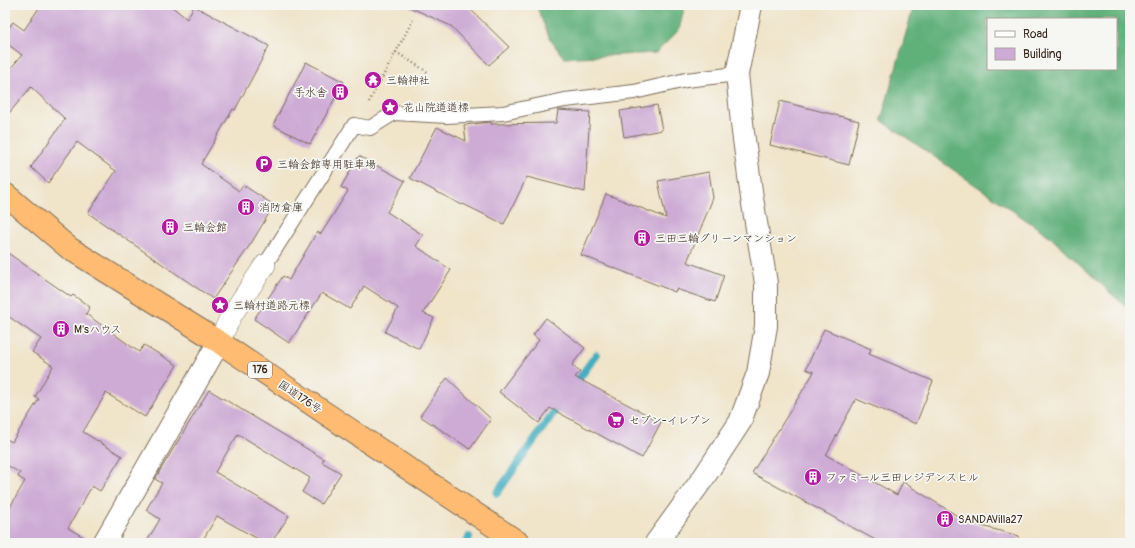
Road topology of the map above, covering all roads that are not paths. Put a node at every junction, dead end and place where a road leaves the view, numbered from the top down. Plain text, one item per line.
1 (751, 5) edge
2 (737, 74) junction
3 (5, 194) edge
4 (265, 265) joint
5 (219, 342) junction
6 (108, 542) edge
7 (519, 543) edge
8 (656, 543) edge

1 - 2 street
2 - 4 lane
2 - 8 street
3 - 5 highway, 国道176号 / 176
4 - 5 street
5 - 6 street
5 - 7 highway, 国道176号 / 176

